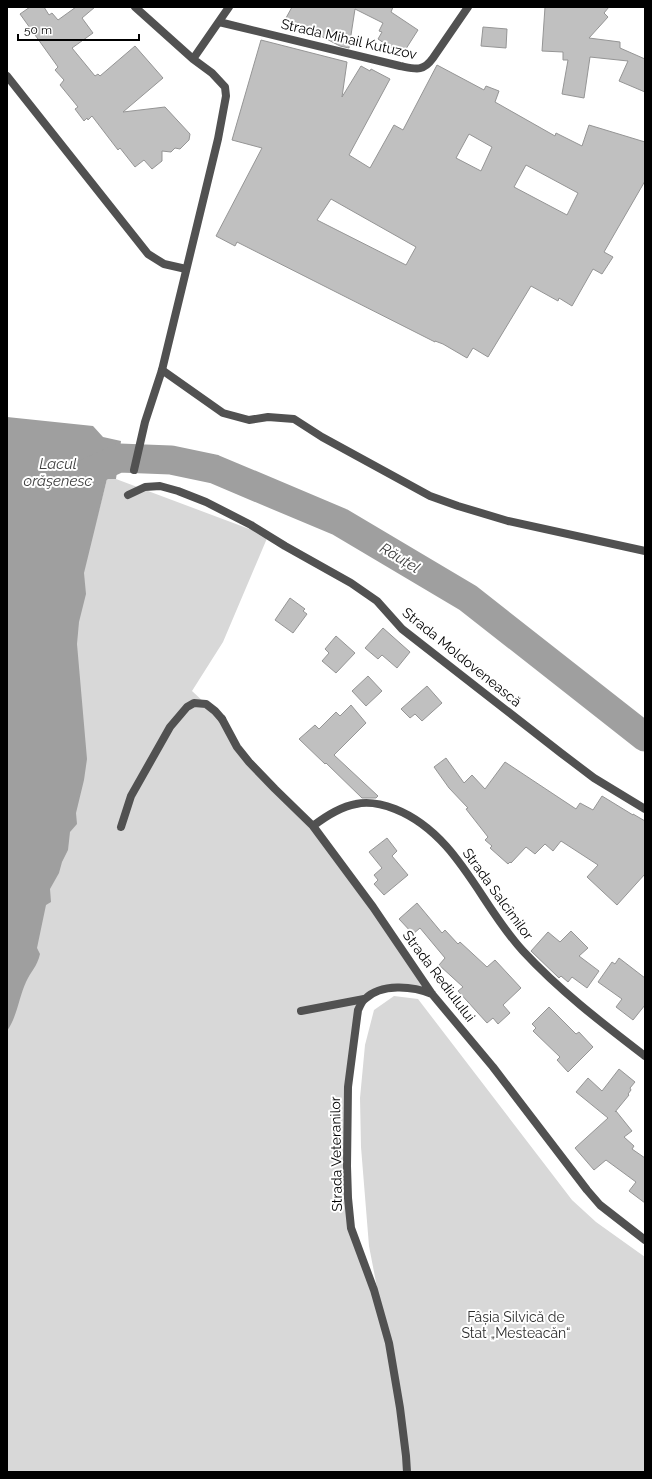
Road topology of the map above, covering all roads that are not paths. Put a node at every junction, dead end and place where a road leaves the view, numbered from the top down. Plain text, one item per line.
1 (135, 7) edge
2 (229, 7) edge
3 (468, 7) edge
4 (219, 22) junction
5 (193, 59) junction
6 (7, 76) edge
7 (186, 269) junction
8 (162, 370) junction
9 (134, 470) dead end
10 (128, 496) dead end
11 (645, 551) edge
12 (645, 809) edge
13 (313, 826) junction
14 (121, 827) dead end
15 (432, 994) junction
16 (364, 999) junction
17 (301, 1011) dead end
18 (645, 1056) edge
19 (645, 1240) edge
20 (407, 1472) edge

1 - 5 street
2 - 4 street
3 - 4 street, Strada Mihail Kutuzov
4 - 5 street
5 - 7 street
6 - 7 street
7 - 8 street
8 - 9 street
8 - 11 street
10 - 12 street, Strada Moldovenească
13 - 14 street, Strada Rediulului
13 - 15 street, Strada Rediulului
13 - 18 street, Strada Salcîmilor
15 - 16 street
15 - 19 street, Strada Rediulului
16 - 17 street
16 - 20 street, Strada Veteranilor

